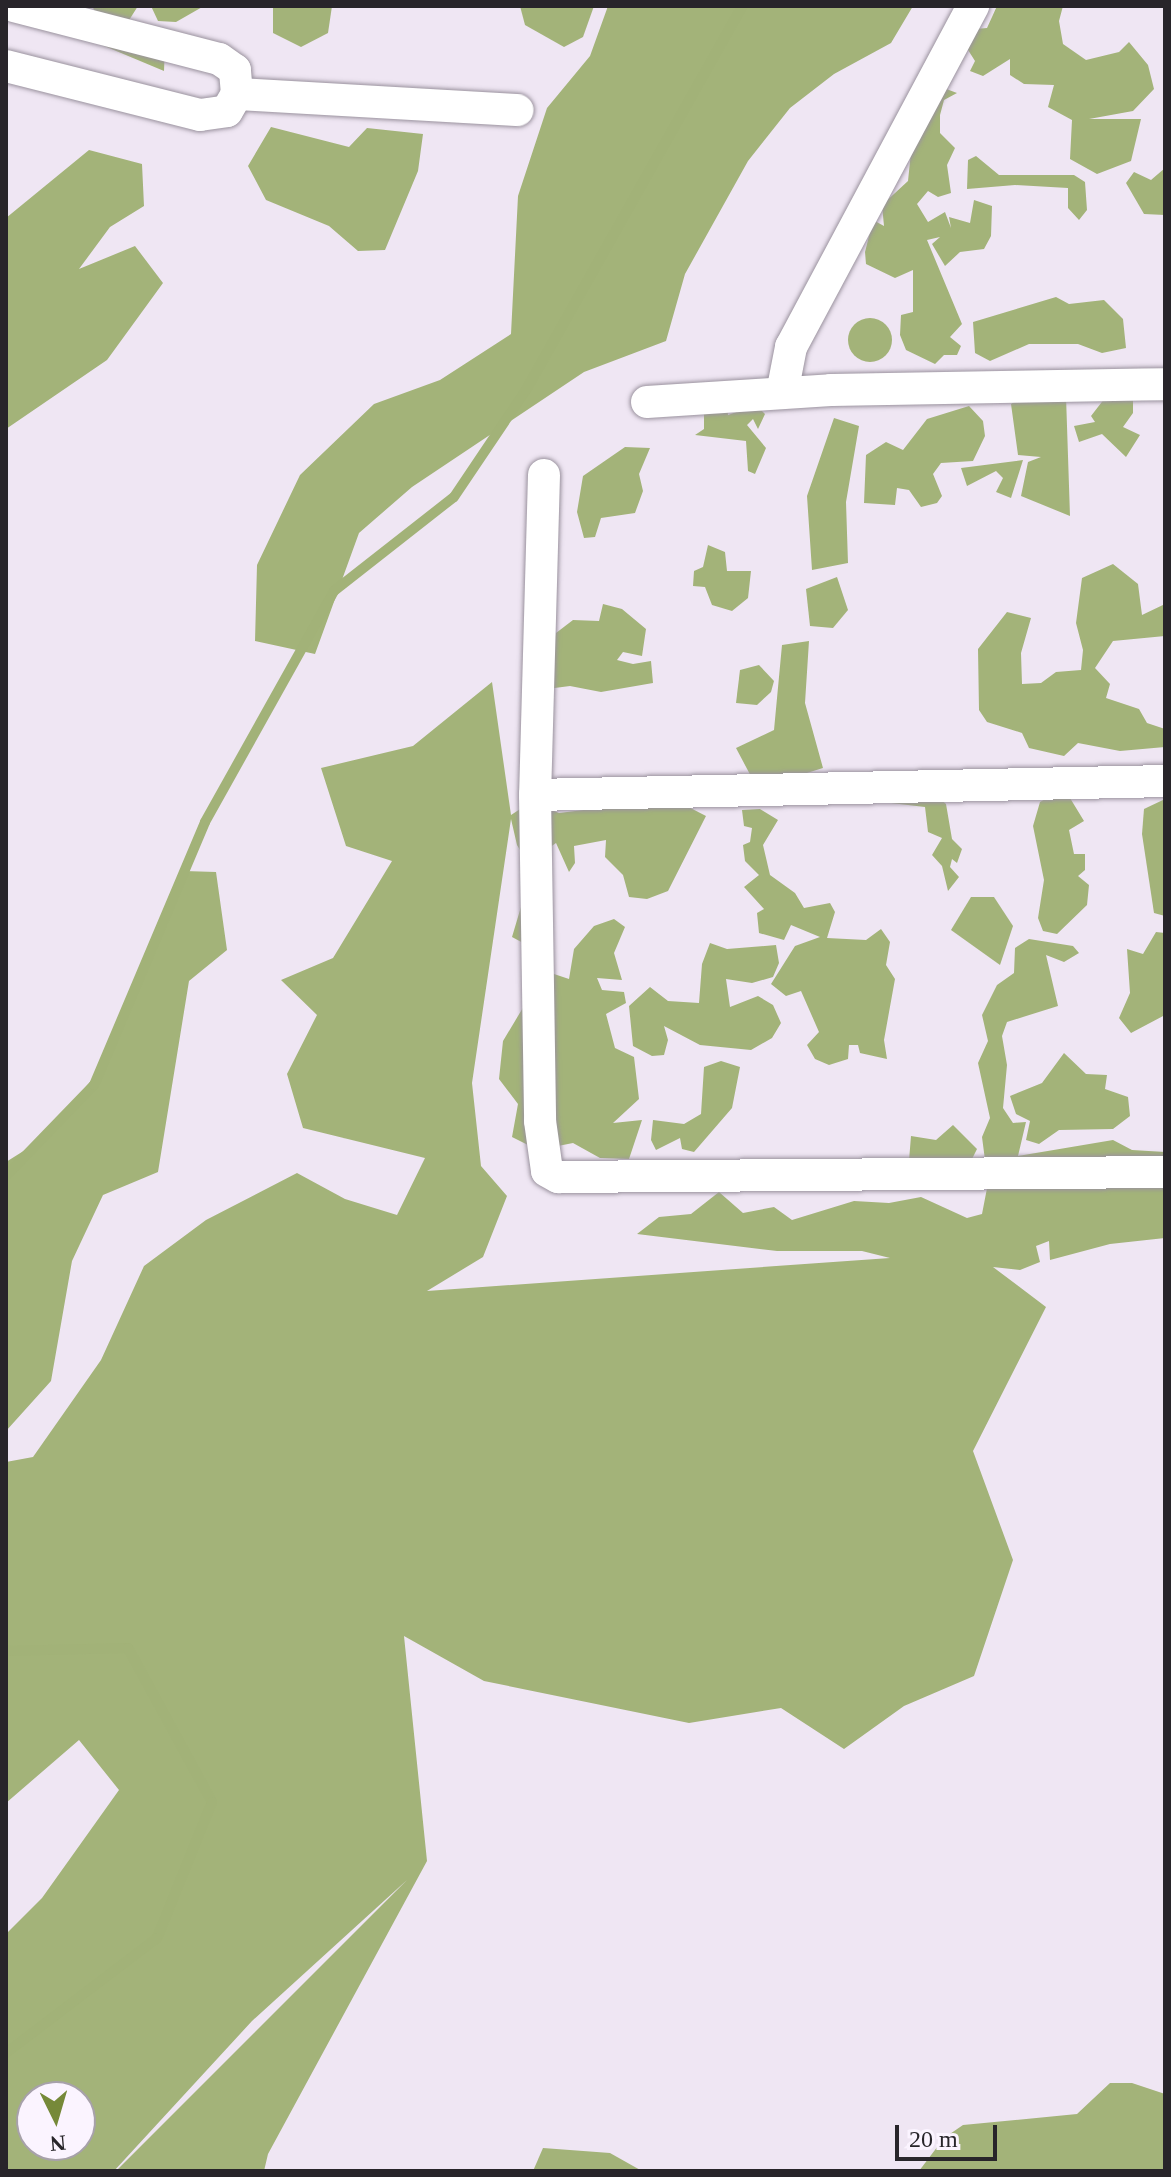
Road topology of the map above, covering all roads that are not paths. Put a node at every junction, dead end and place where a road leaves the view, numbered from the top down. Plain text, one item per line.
1 (14, 6) edge
2 (973, 6) edge
3 (6, 66) edge
4 (237, 94) junction
5 (518, 110) dead end
6 (1165, 384) edge
7 (782, 393) junction
8 (647, 402) dead end
9 (544, 475) dead end
10 (1165, 781) edge
11 (535, 795) junction
12 (1165, 1172) edge

1 - 4 street
2 - 7 street
3 - 4 street
4 - 5 street
6 - 7 street
7 - 8 street
9 - 11 street
10 - 11 street
11 - 12 street

